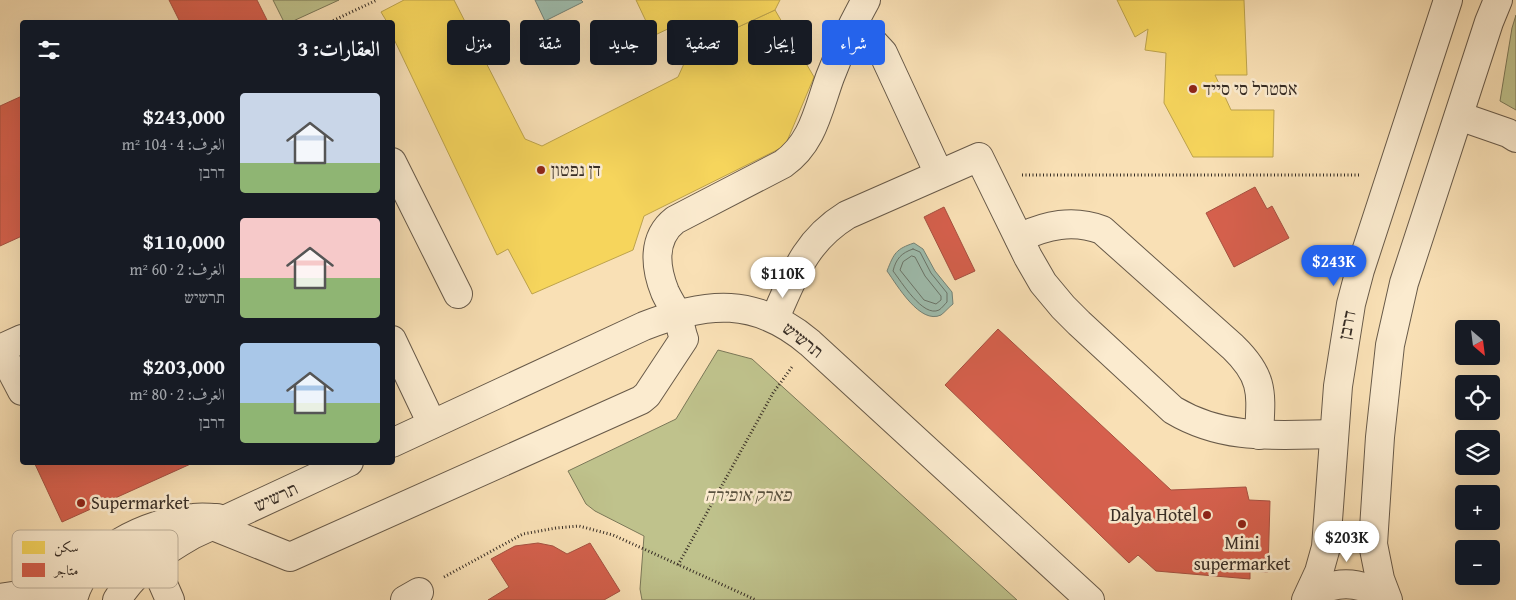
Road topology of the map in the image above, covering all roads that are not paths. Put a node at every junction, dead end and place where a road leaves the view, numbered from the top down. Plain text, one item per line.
1 (866, 0) edge
2 (1448, 0) edge
3 (1498, 0) edge
4 (855, 20) edge
5 (885, 56) edge
6 (835, 65) edge
7 (1459, 116) junction
8 (1516, 138) edge
9 (395, 169) edge
10 (939, 174) junction
11 (1019, 238) junction
12 (458, 294) dead end
13 (677, 314) junction
14 (775, 318) junction
15 (20, 340) edge
16 (395, 346) edge
17 (20, 387) edge
18 (432, 424) junction
19 (1334, 434) junction
20 (1259, 435) junction
21 (395, 441) edge
22 (343, 465) edge
23 (221, 522) junction
24 (146, 530) edge
25 (178, 544) edge
26 (127, 588) edge
27 (165, 588) edge
28 (74, 595) edge
29 (0, 598) edge
30 (118, 600) edge
31 (170, 600) edge
32 (1090, 600) edge
33 (1307, 600) edge
34 (1387, 600) edge

1 - 4 street
2 - 19 street, דרבן
3 - 7 street
5 - 10 street
6 - 13 street
7 - 8 street
7 - 34 street
9 - 12 street
10 - 11 street
10 - 14 street
11 - 20 street
11 - 20 street
13 - 14 street, תרשיש
13 - 18 street, תרשיש
13 - 23 street
14 - 32 street, תרשיש
15 - 17 street
16 - 18 street
18 - 21 street, תרשיש
19 - 20 street
19 - 33 street, דרבן
22 - 23 street, תרשיש
23 - 24 street, תרשיש
23 - 25 street, תרשיש
26 - 30 street, תרשיש
27 - 31 street
28 - 29 street
33 - 34 street

